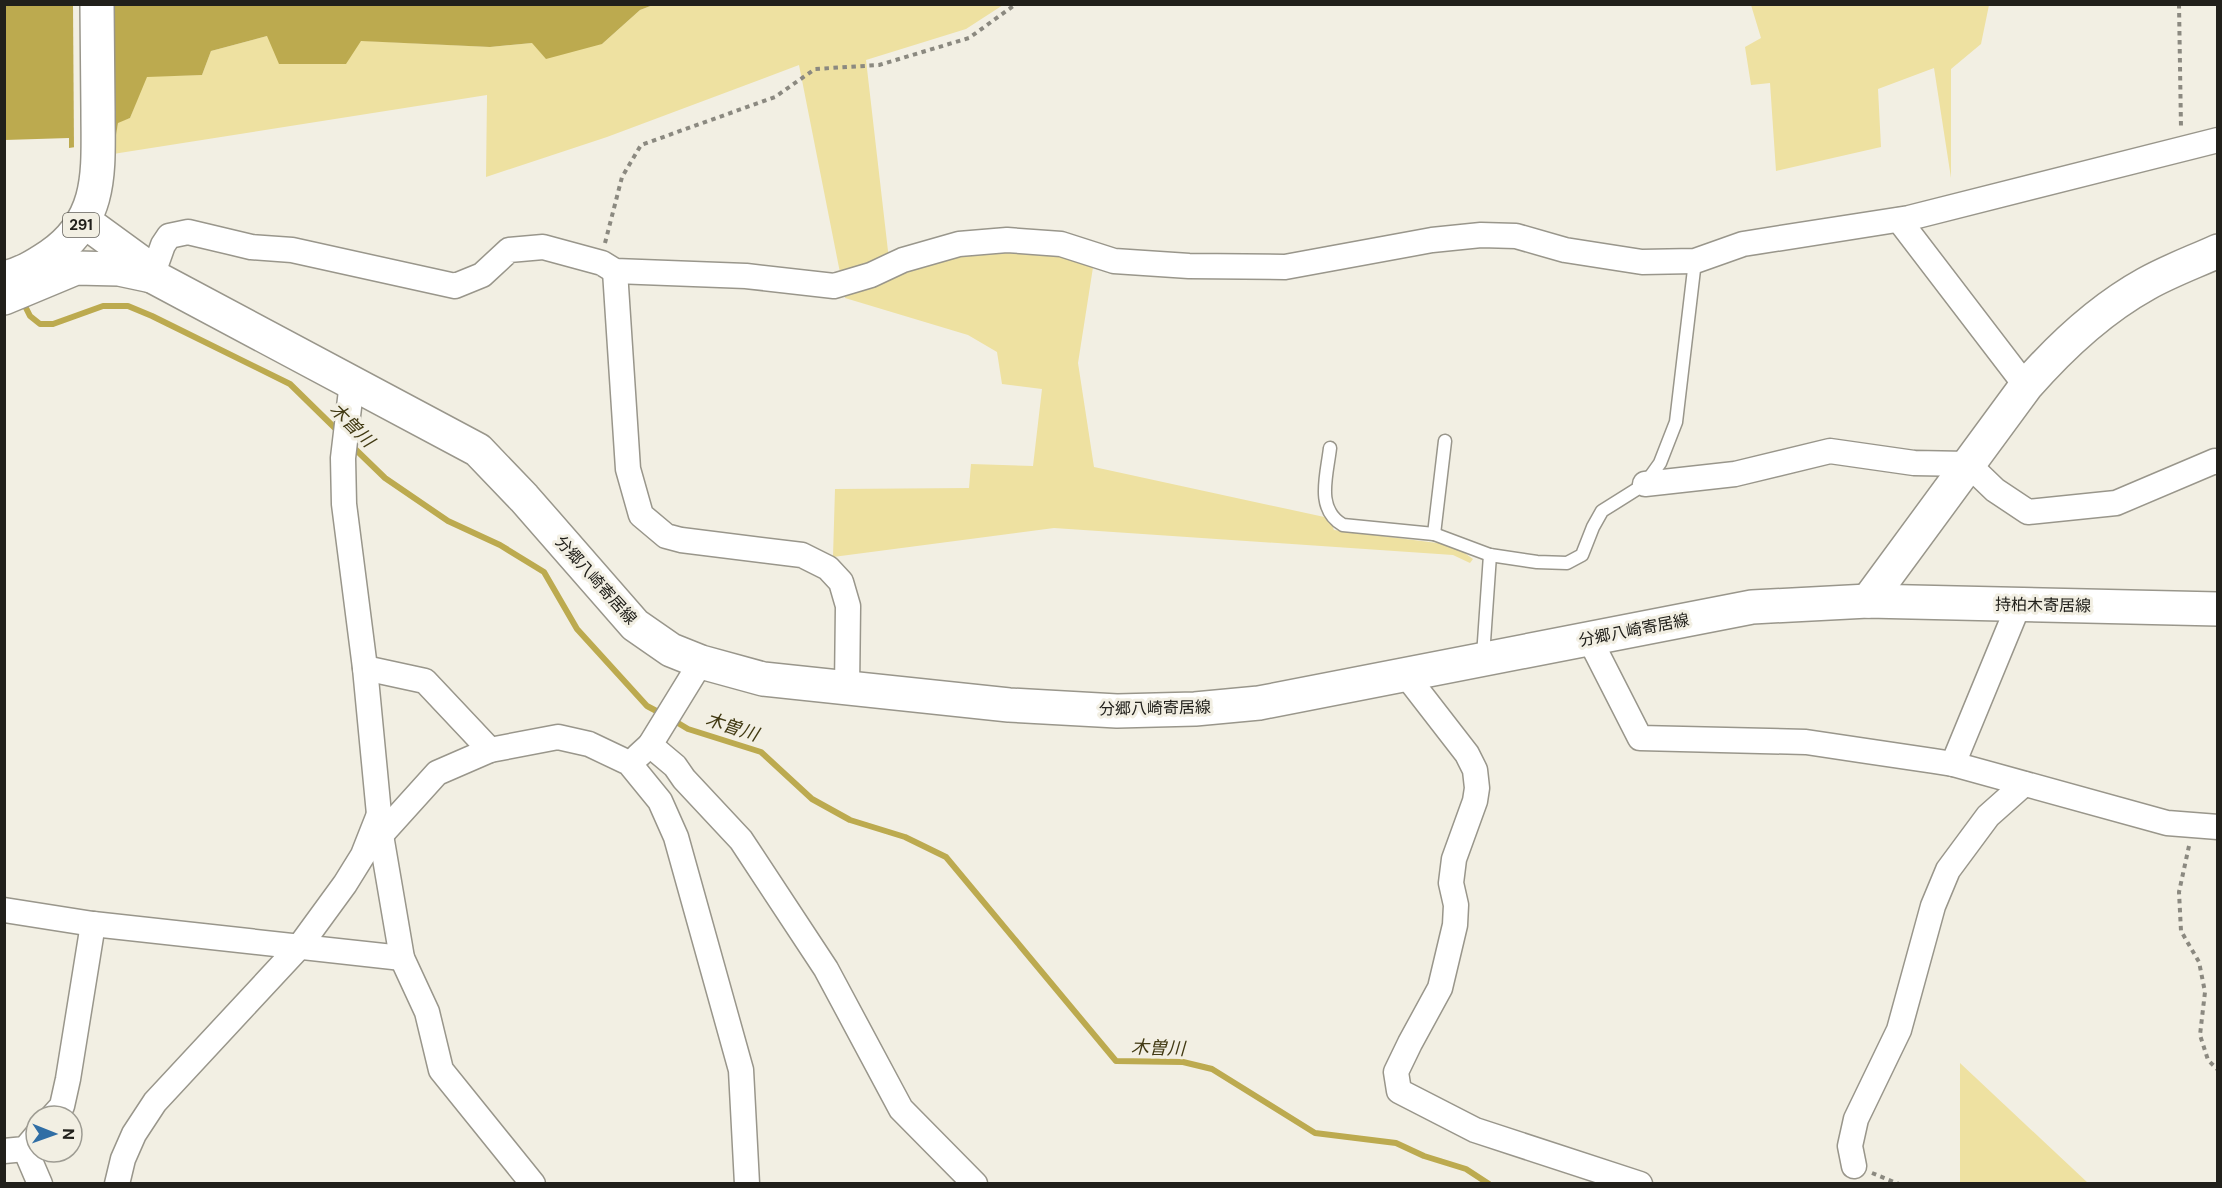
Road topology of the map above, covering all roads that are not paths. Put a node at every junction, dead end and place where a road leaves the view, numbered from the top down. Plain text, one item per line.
1 (97, 4) edge
2 (2217, 140) edge
3 (1899, 220) junction
4 (84, 221) junction
5 (2217, 251) edge
6 (1695, 261) junction
7 (609, 267) junction
8 (152, 276) junction
9 (14, 287) edge
10 (2026, 386) junction
11 (349, 397) junction
12 (1445, 441) dead end
13 (1330, 448) dead end
14 (2217, 462) edge
15 (1968, 464) junction
16 (1644, 484) junction
17 (1434, 534) junction
18 (1490, 555) junction
19 (1868, 601) junction
20 (2019, 604) junction
21 (2217, 609) edge
22 (1589, 639) junction
23 (1483, 661) junction
24 (701, 662) junction
25 (365, 668) junction
26 (1405, 674) junction
27 (847, 689) junction
28 (654, 739) junction
29 (490, 750) junction
30 (629, 763) junction
31 (1953, 764) junction
32 (2024, 783) junction
33 (381, 824) junction
34 (2217, 827) edge
35 (4, 910) edge
36 (93, 924) junction
37 (299, 947) junction
38 (402, 958) junction
39 (62, 1104) edge
40 (22, 1145) edge
41 (1854, 1166) road end
42 (40, 1184) edge
43 (117, 1184) edge
44 (534, 1184) edge
45 (747, 1184) edge
46 (975, 1184) edge
47 (1640, 1184) edge

1 - 4 main road, 291
2 - 3 street
3 - 6 street
3 - 10 street
4 - 8 main road, 分郷八崎寄居線
4 - 9 main road, 291
5 - 10 main road
6 - 7 street
6 - 16 lane
7 - 8 street
7 - 27 street
8 - 9 main road
8 - 11 main road, 分郷八崎寄居線
10 - 15 main road
11 - 24 main road, 分郷八崎寄居線
11 - 25 street
12 - 17 lane
13 - 17 lane
14 - 15 street
15 - 16 street
15 - 19 main road
16 - 18 lane
17 - 18 lane
18 - 23 lane
19 - 20 main road, 持柏木寄居線
19 - 22 main road, 分郷八崎寄居線
20 - 21 main road, 持柏木寄居線
20 - 31 street
22 - 23 main road, 分郷八崎寄居線
22 - 31 street
23 - 26 main road, 分郷八崎寄居線
24 - 27 main road, 分郷八崎寄居線
24 - 28 street
25 - 29 street
25 - 33 street
26 - 27 main road, 分郷八崎寄居線
26 - 47 street
28 - 30 street
28 - 46 street
29 - 30 street
29 - 33 street
30 - 45 street
31 - 32 street
32 - 34 street
32 - 41 street
33 - 37 street
33 - 38 street
35 - 36 street
36 - 37 street
36 - 39 street
37 - 38 street
37 - 43 street
38 - 44 street
40 - 42 street

